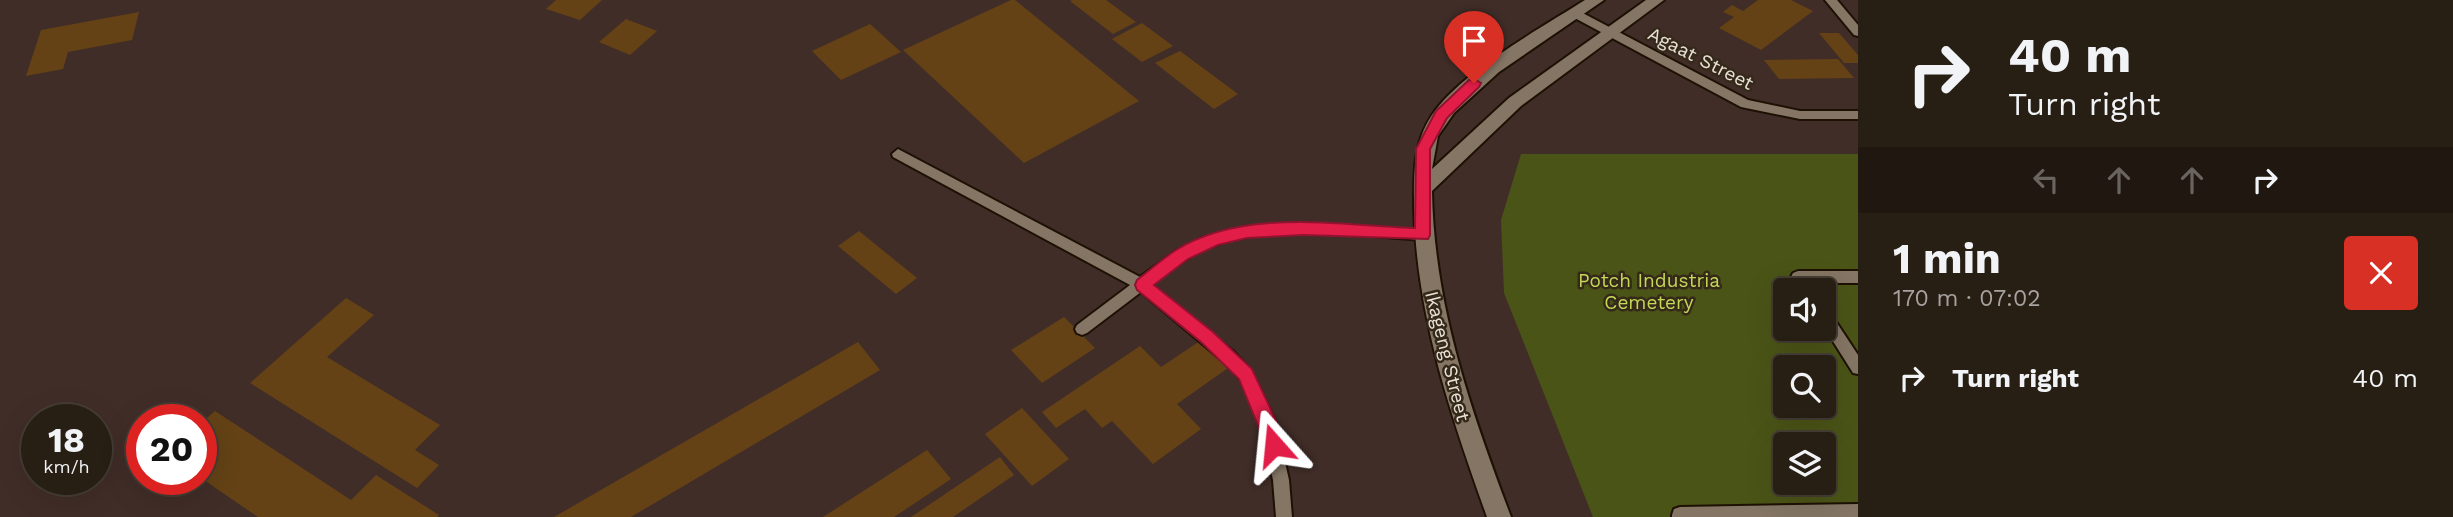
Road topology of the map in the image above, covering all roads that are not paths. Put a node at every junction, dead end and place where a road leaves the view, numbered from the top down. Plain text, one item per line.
1 (1596, 0) edge
2 (1656, 0) edge
3 (1831, 0) edge
4 (1576, 13) junction
5 (1858, 32) edge
6 (1612, 34) junction
7 (1858, 115) edge
8 (898, 154) dead end
9 (1423, 189) junction
10 (1423, 235) junction
11 (1858, 277) edge
12 (1799, 278) edge
13 (1143, 285) junction
14 (1082, 329) dead end
15 (1836, 334) edge
16 (1858, 368) edge
17 (1858, 512) edge
18 (1680, 514) dead end
19 (1284, 517) edge
20 (1499, 517) edge

1 - 4 street, Ikageng Street
2 - 6 street
3 - 5 lane
4 - 6 lane, Agaat Street
4 - 9 street, Ikageng Street
6 - 7 lane, Agaat Street
6 - 9 street
8 - 13 lane
9 - 10 street, Ikageng Street
10 - 13 lane
10 - 20 street, Ikageng Street
11 - 12 lane
13 - 14 lane
13 - 19 lane
15 - 16 lane
17 - 18 lane

